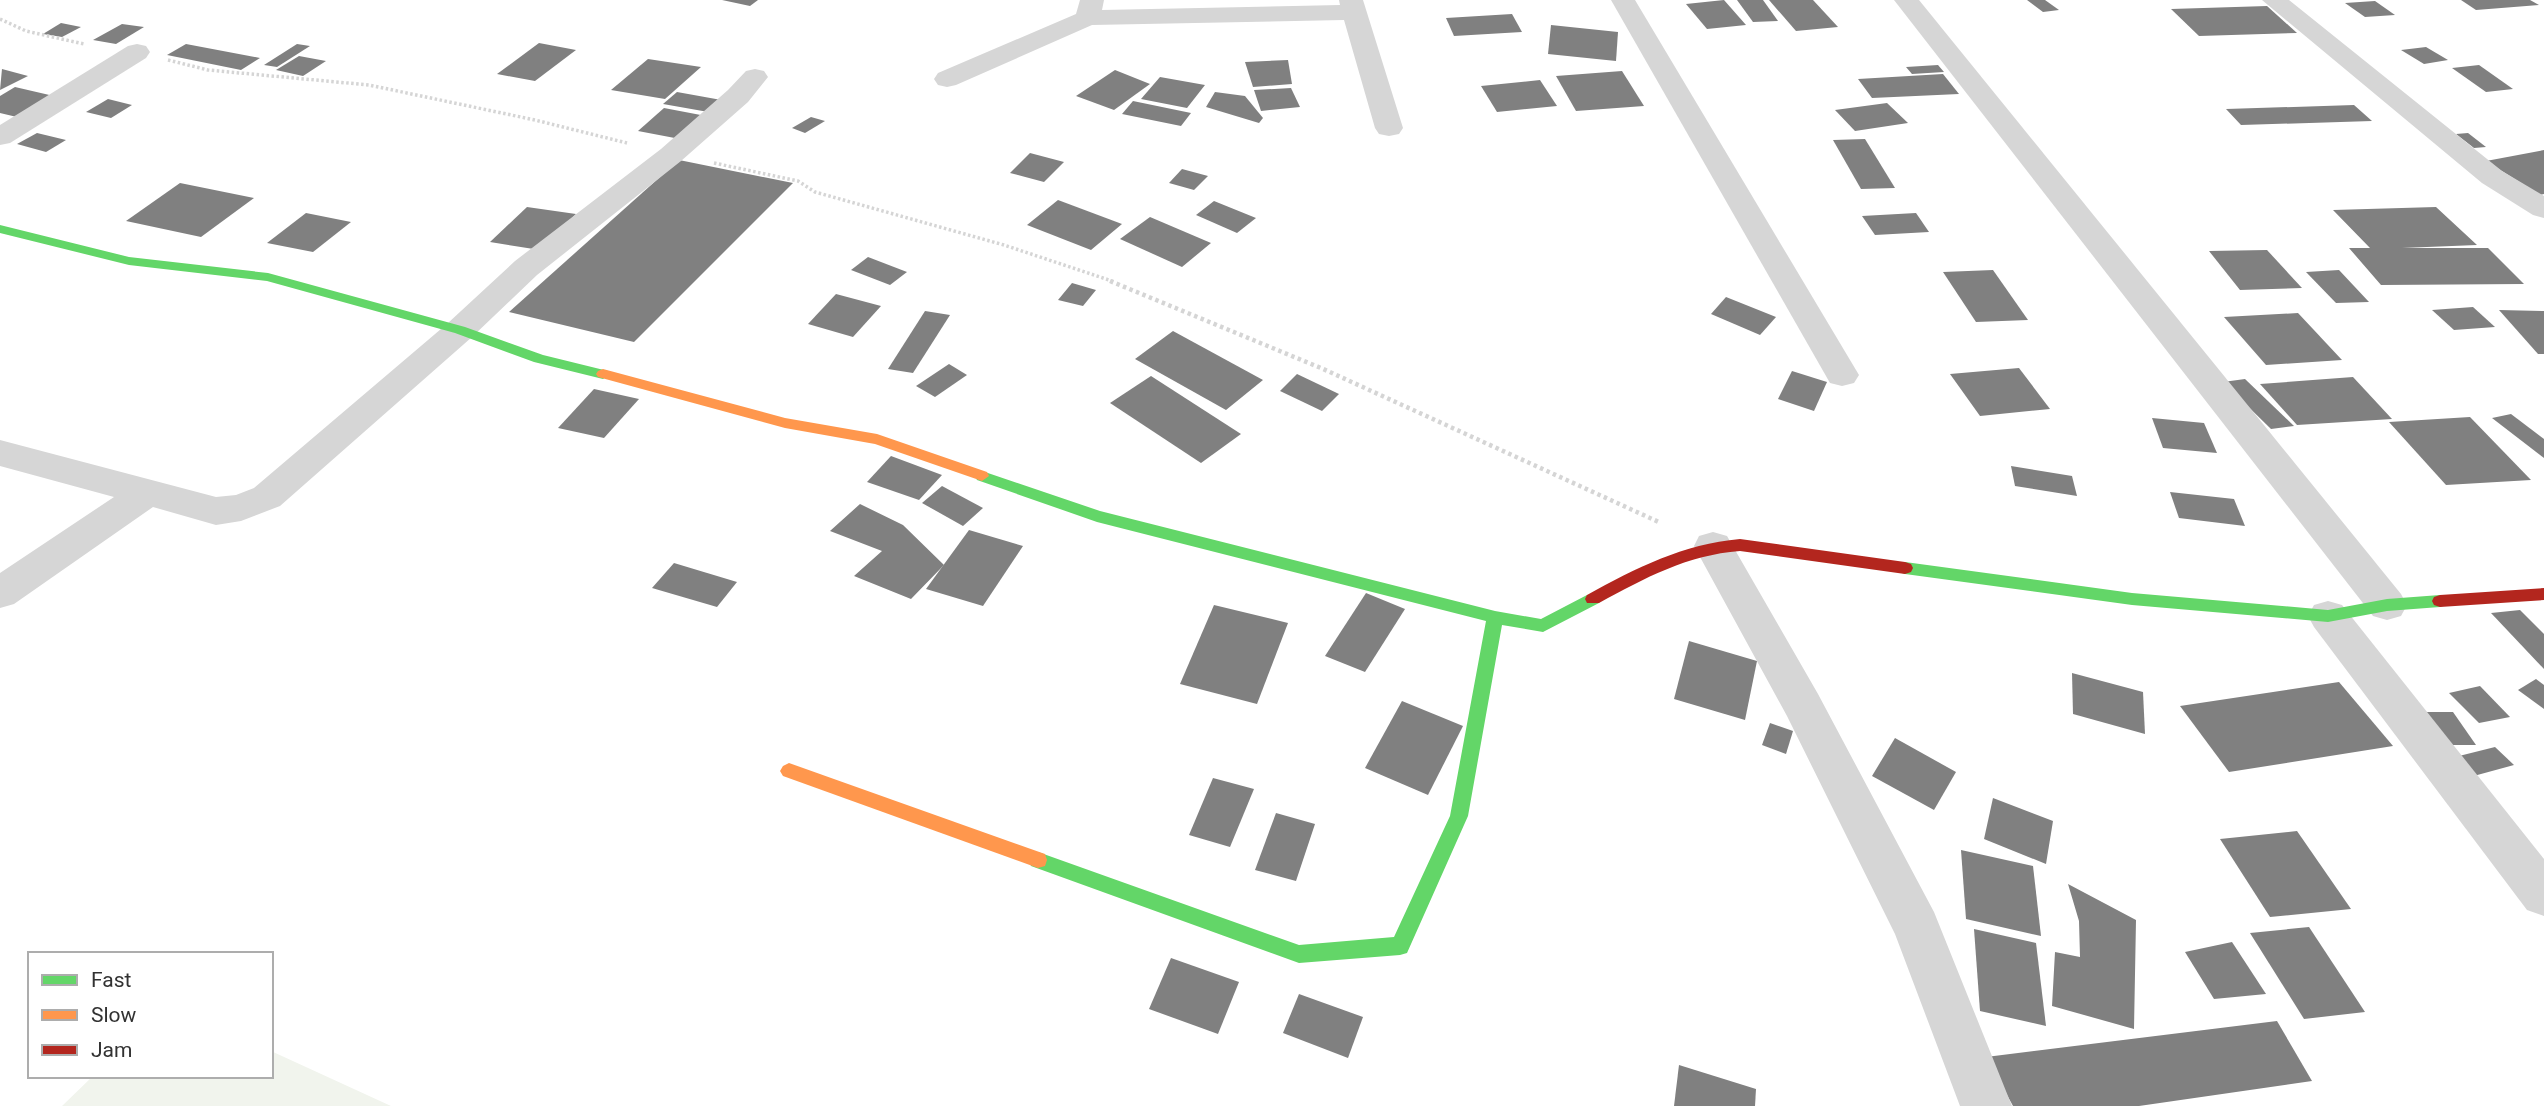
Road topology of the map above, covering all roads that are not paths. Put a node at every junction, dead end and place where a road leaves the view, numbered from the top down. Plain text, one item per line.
1 (1623, 0) edge
2 (1906, 0) edge
3 (2274, 0) edge
4 (1353, 6) edge
5 (1090, 9) edge
6 (137, 52) road end
7 (755, 77) dead end
8 (947, 79) dead end
9 (1389, 128) dead end
10 (0, 137) edge
11 (2544, 209) edge
12 (0, 229) edge
13 (460, 330) junction
14 (1842, 375) dead end
15 (0, 453) edge
16 (147, 493) junction
17 (1713, 546) junction
18 (0, 593) edge
19 (2544, 594) edge
20 (2387, 605) junction
21 (2328, 616) junction
22 (1495, 617) junction
23 (789, 771) dead end
24 (2544, 895) edge
25 (1986, 1106) edge

1 - 14 street
2 - 20 street
3 - 11 street
4 - 5 street
4 - 9 street
5 - 8 street
6 - 10 street
7 - 13 street
12 - 13 street
13 - 16 street
13 - 22 street
15 - 16 street
16 - 18 street
17 - 21 street
17 - 22 street
17 - 25 street
19 - 20 street
20 - 21 street
21 - 24 street
22 - 23 street

